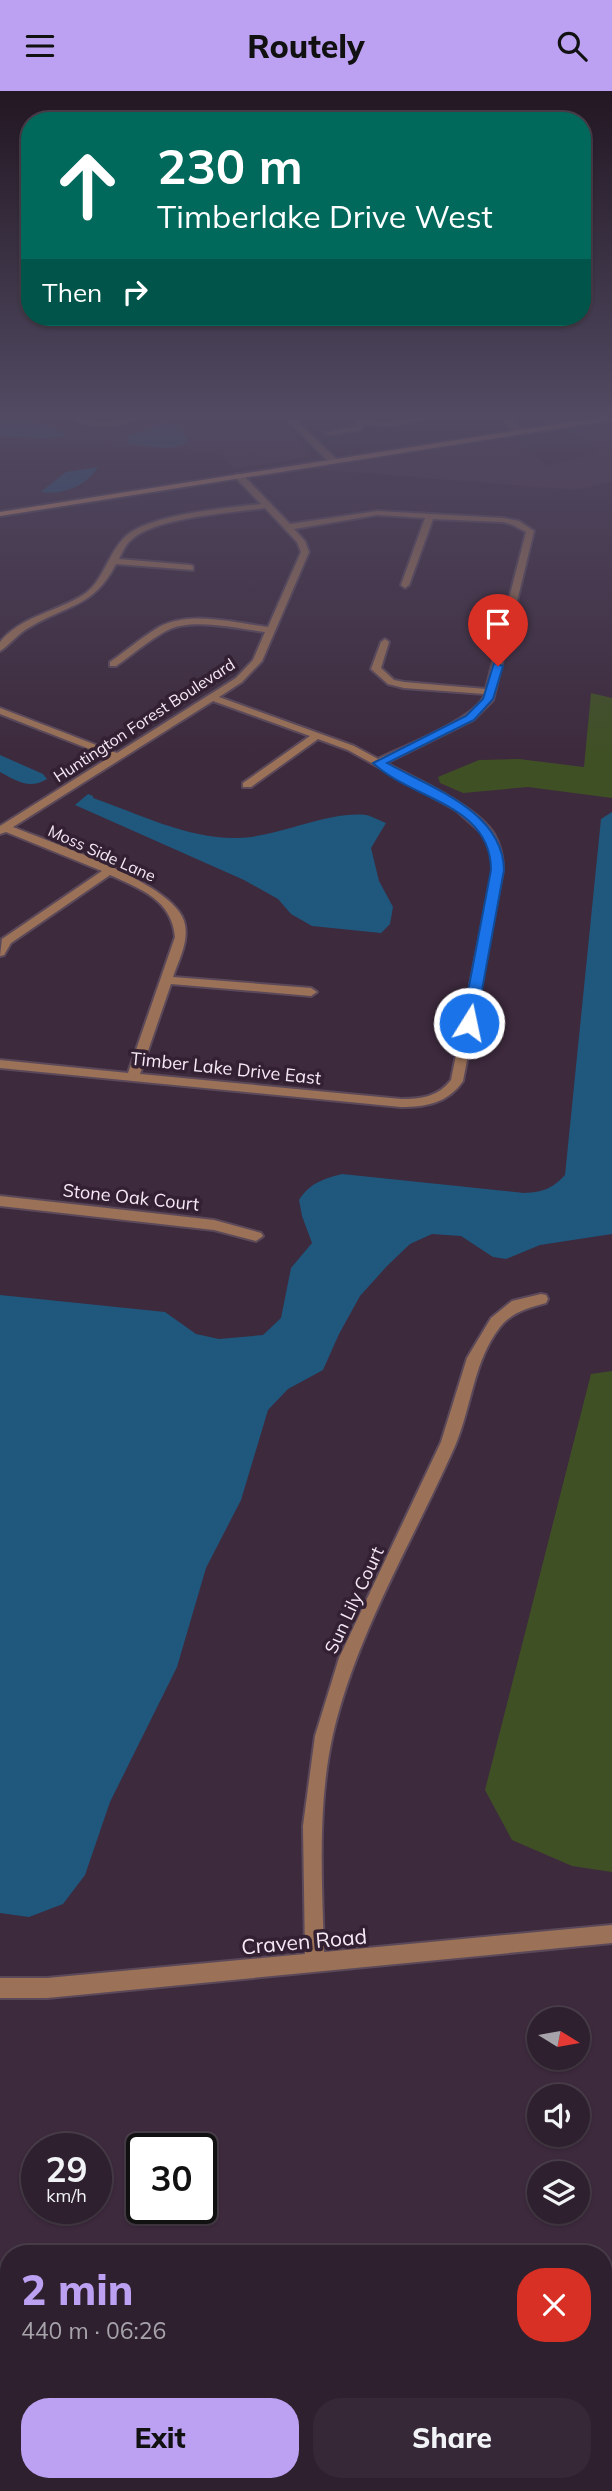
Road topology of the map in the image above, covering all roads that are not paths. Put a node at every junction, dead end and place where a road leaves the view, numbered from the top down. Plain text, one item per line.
1 (145, 529) edge
2 (290, 529) edge
3 (425, 529) edge
4 (528, 529) edge
5 (114, 561) junction
6 (190, 568) dead end
7 (405, 585) dead end
8 (272, 630) junction
9 (385, 642) dead end
10 (0, 648) edge
11 (113, 664) dead end
12 (491, 692) junction
13 (211, 698) junction
14 (0, 711) edge
15 (317, 736) junction
16 (116, 757) junction
17 (379, 763) junction
18 (247, 785) dead end
19 (3, 829) edge
20 (108, 872) junction
21 (0, 953) edge
22 (167, 980) junction
23 (311, 992) dead end
24 (0, 1065) edge
25 (133, 1077) junction
26 (0, 1201) edge
27 (257, 1236) dead end
28 (541, 1299) dead end
29 (612, 1934) edge
30 (315, 1962) junction
31 (0, 1988) edge

1 - 5 street
2 - 8 street, Huntington Forest Boulevard
3 - 7 street
4 - 12 street
5 - 6 street
5 - 10 street
8 - 11 street
8 - 13 street, Huntington Forest Boulevard
9 - 12 street
12 - 17 street
13 - 15 street
13 - 16 street, Huntington Forest Boulevard
14 - 16 street
15 - 17 street
15 - 18 street
16 - 19 street, Huntington Forest Boulevard
17 - 25 street, Timber Lake Drive East
19 - 20 street, Moss Side Lane
20 - 21 street
20 - 22 street, Moss Side Lane
22 - 23 street
22 - 25 street, Moss Side Lane
24 - 25 street, Timber Lake Drive East
26 - 27 street, Stone Oak Court
28 - 30 street, Sun Lily Court
29 - 30 street, Craven Road
30 - 31 street, Craven Road

